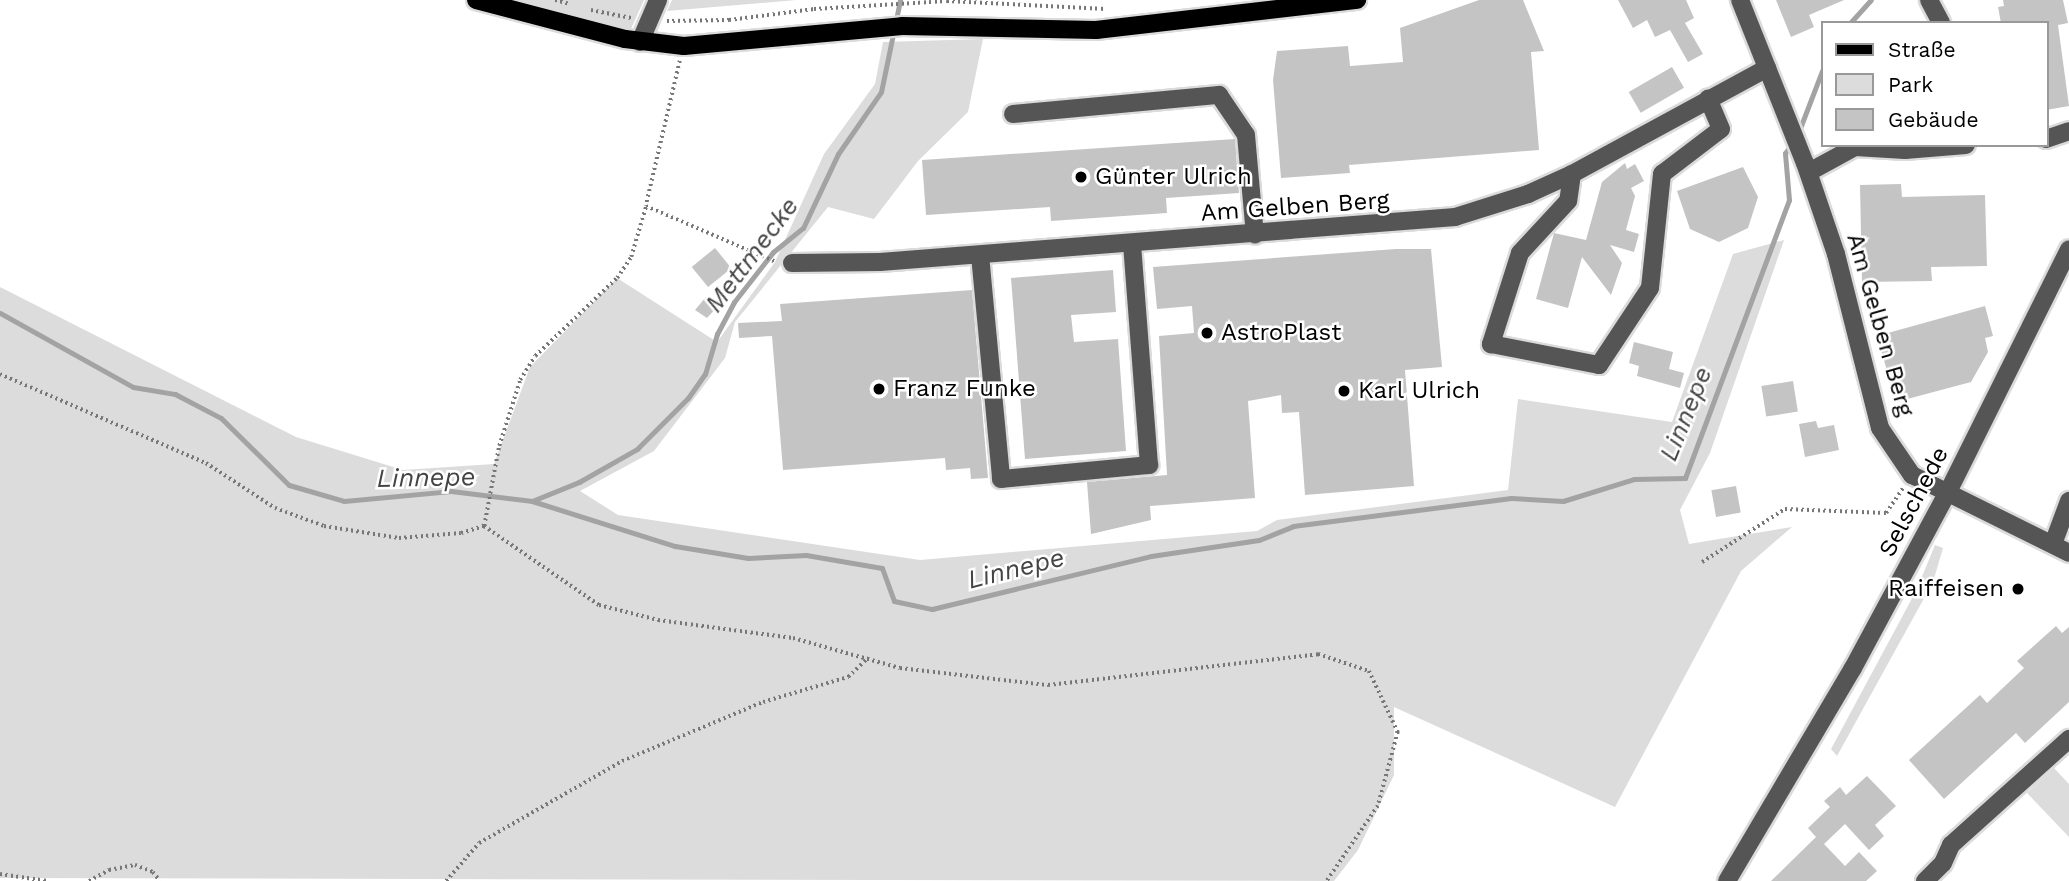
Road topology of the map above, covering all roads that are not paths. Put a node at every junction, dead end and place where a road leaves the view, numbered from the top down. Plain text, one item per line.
1 (476, 0) edge
2 (658, 0) edge
3 (1357, 0) edge
4 (1740, 0) edge
5 (1929, 0) edge
6 (1940, 21) edge
7 (640, 42) junction
8 (1767, 68) junction
9 (1708, 99) junction
10 (1013, 114) dead end
11 (2069, 131) edge
12 (2048, 138) edge
13 (1853, 147) edge
14 (1868, 147) edge
15 (1942, 147) edge
16 (1807, 167) junction
17 (1572, 174) junction
18 (1255, 235) junction
19 (1132, 244) junction
20 (2069, 249) edge
21 (980, 255) junction
22 (783, 263) road end
23 (1949, 490) junction
24 (2069, 501) edge
25 (2066, 518) edge
26 (2061, 549) edge
27 (2069, 739) edge
28 (1727, 881) edge
29 (1925, 881) edge

1 - 7 main road
2 - 7 street
3 - 7 main road
4 - 8 street, Am Gelben Berg
5 - 6 street
8 - 9 street, Am Gelben Berg
8 - 16 street, Am Gelben Berg
9 - 17 street, Am Gelben Berg
9 - 17 street
10 - 18 street
11 - 12 street
13 - 16 street
14 - 15 street
16 - 23 street, Am Gelben Berg
17 - 18 street, Am Gelben Berg
18 - 19 street, Am Gelben Berg
19 - 21 street, Am Gelben Berg
19 - 21 street
20 - 23 street, Selschede
21 - 22 street, Am Gelben Berg
23 - 26 street
23 - 28 street, Selschede
24 - 25 street
25 - 26 street
27 - 29 street

